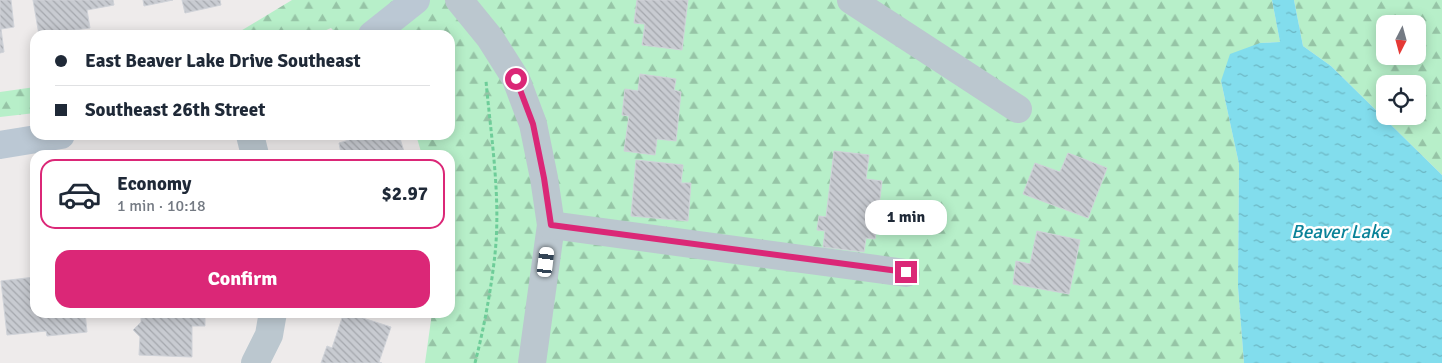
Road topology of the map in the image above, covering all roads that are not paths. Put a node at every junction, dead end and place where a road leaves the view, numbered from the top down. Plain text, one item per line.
1 (416, 0) edge
2 (459, 0) edge
3 (851, 0) edge
4 (378, 30) edge
5 (1018, 109) dead end
6 (30, 140) edge
7 (0, 145) edge
8 (551, 225) junction
9 (906, 272) dead end
10 (272, 318) edge
11 (255, 363) edge
12 (532, 363) edge

1 - 4 street
2 - 8 street
3 - 5 street
6 - 7 street
8 - 9 street
8 - 12 street
10 - 11 street

